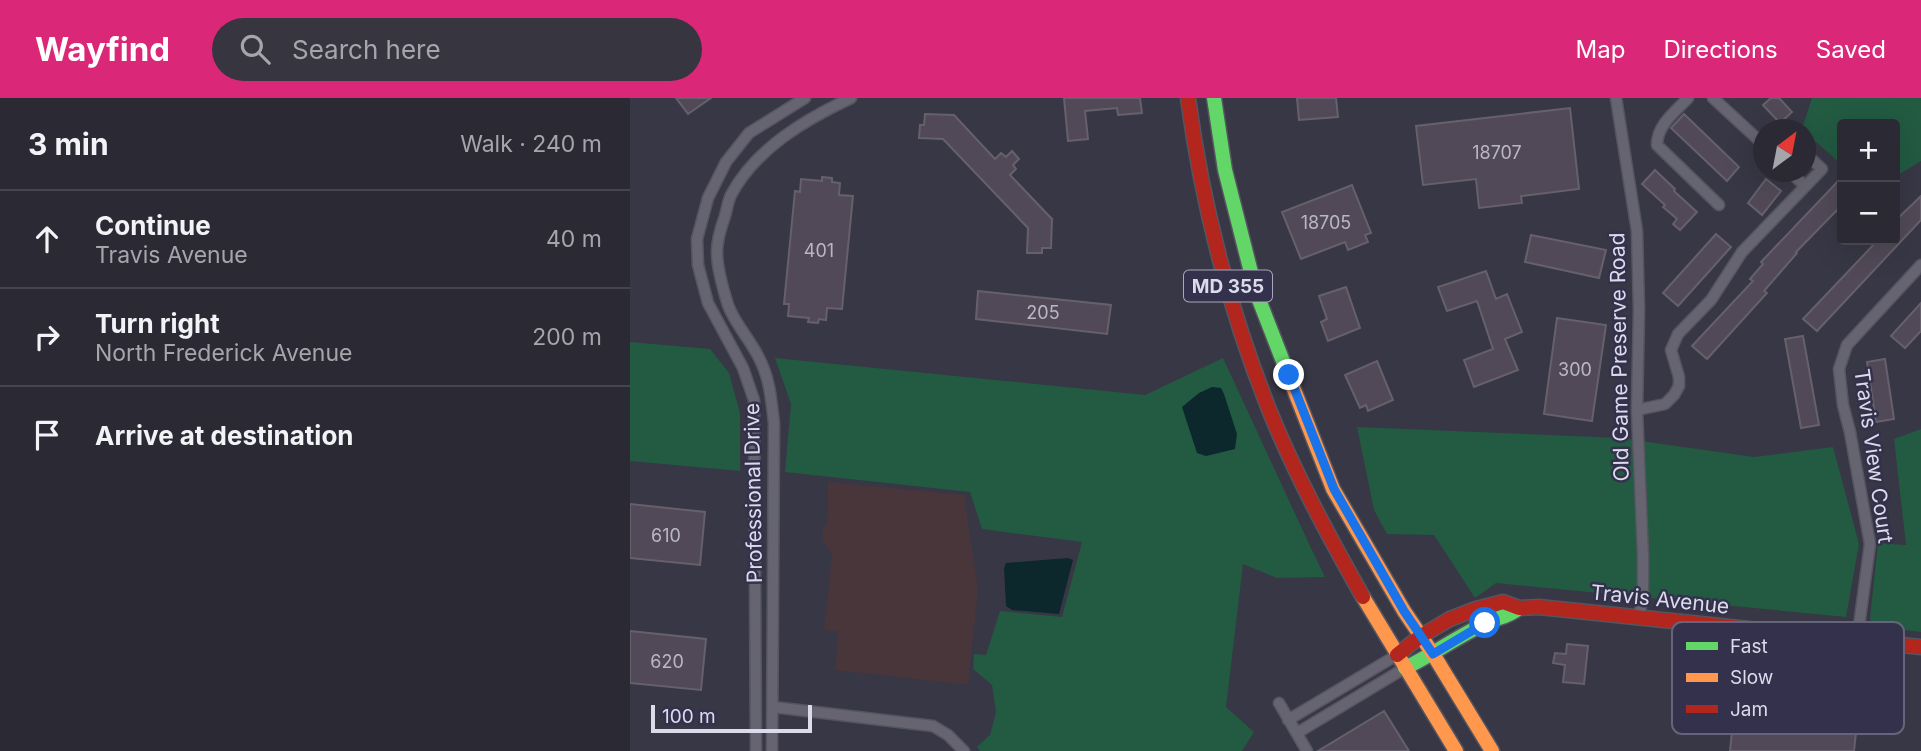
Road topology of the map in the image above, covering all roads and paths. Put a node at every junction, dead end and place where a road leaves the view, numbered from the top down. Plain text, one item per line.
1 (805, 98) edge
2 (850, 98) edge
3 (1188, 98) edge
4 (1214, 98) edge
5 (1616, 98) edge
6 (1688, 98) edge
7 (1713, 98) edge
8 (1753, 136) edge
9 (1801, 182) edge
10 (1809, 182) edge
11 (1805, 186) junction
12 (1719, 205) dead end
13 (1921, 265) edge
14 (1637, 410) junction
15 (1519, 608) junction
16 (1639, 618) junction
17 (1677, 622) edge
18 (1860, 622) edge
19 (1421, 636) junction
20 (1433, 654) junction
21 (1397, 655) junction
22 (1405, 668) junction
23 (1279, 704) dead end
24 (773, 707) junction
25 (1289, 720) junction
26 (1297, 733) junction
27 (756, 751) edge
28 (772, 751) edge
29 (964, 751) edge
30 (1307, 751) edge
31 (1456, 751) edge
32 (1492, 751) edge

1 - 27 street, Professional Drive
2 - 24 street, Professional Drive
3 - 21 main road, MD 355
4 - 19 main road, MD 355
5 - 14 street, Old Game Preserve Road
6 - 12 street
7 - 8 street
9 - 11 street
10 - 11 street
11 - 14 street
13 - 18 street, Travis View Court
14 - 16 street, Old Game Preserve Road
15 - 16 main road, Travis Avenue
15 - 19 main road, Travis Avenue
15 - 20 main road, Travis Avenue
16 - 17 main road, Travis Avenue
19 - 20 main road, MD 355
19 - 21 main road, Travis Avenue
20 - 22 main road, Travis Avenue
20 - 32 main road, MD 355
21 - 22 main road, MD 355
21 - 25 street
22 - 26 street
22 - 31 main road, MD 355
23 - 25 street
24 - 28 street, Professional Drive
24 - 29 street
25 - 26 street
26 - 30 street

